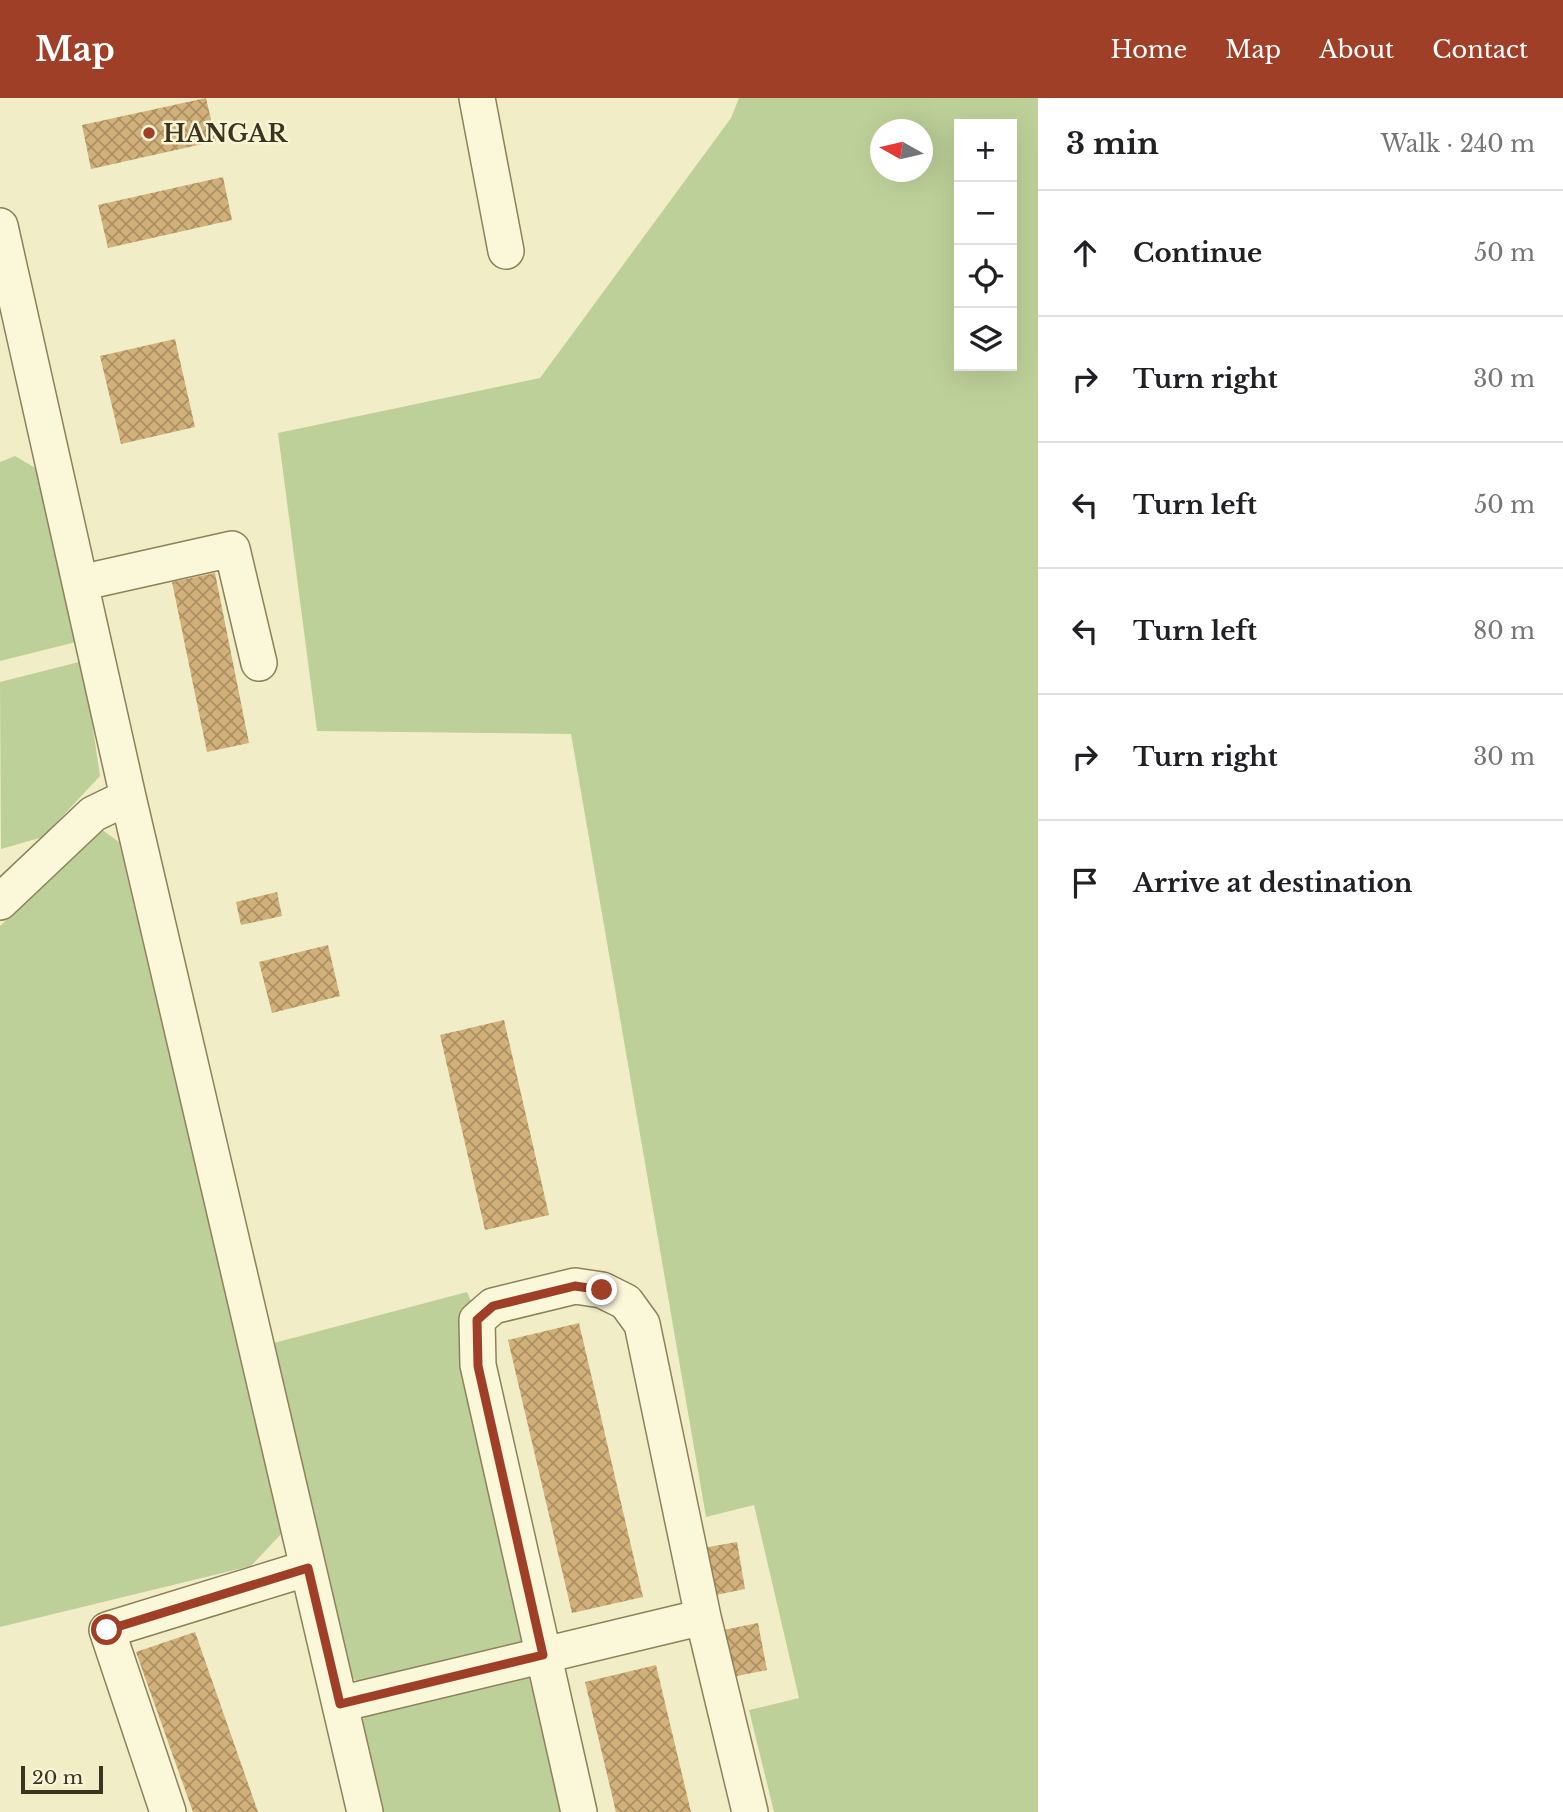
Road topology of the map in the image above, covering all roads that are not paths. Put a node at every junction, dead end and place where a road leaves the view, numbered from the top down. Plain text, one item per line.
1 (477, 98) edge
2 (0, 226) edge
3 (506, 251) dead end
4 (80, 583) junction
5 (259, 663) dead end
6 (128, 797) junction
7 (0, 902) edge
8 (308, 1568) junction
9 (704, 1617) junction
10 (543, 1655) junction
11 (340, 1704) junction
12 (167, 1812) edge
13 (365, 1812) edge
14 (579, 1812) edge
15 (750, 1812) edge

1 - 3 lane
2 - 4 lane
4 - 5 lane
4 - 6 lane
6 - 7 lane
6 - 8 lane
8 - 11 lane
8 - 12 lane
9 - 10 lane
9 - 10 lane
9 - 15 lane
10 - 11 lane
10 - 14 lane
11 - 13 lane

